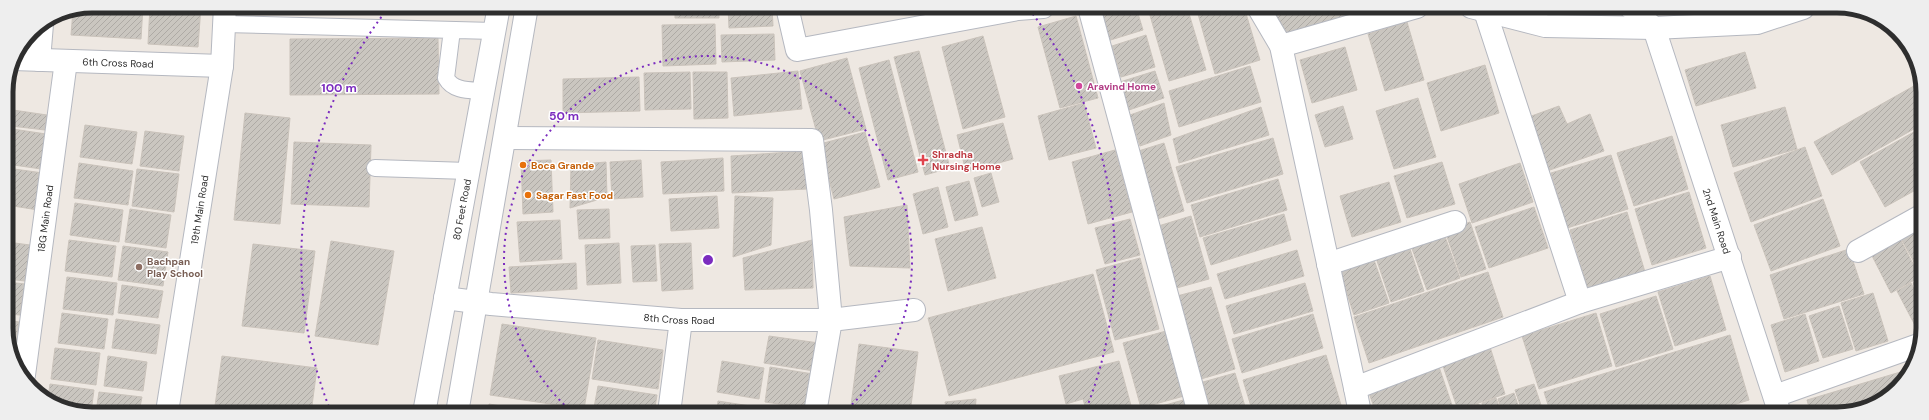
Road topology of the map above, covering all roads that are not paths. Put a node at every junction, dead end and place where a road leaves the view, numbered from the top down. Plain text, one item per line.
1 (498, 13) edge
2 (526, 13) edge
3 (788, 13) edge
4 (992, 13) edge
5 (1091, 13) edge
6 (1262, 13) edge
7 (1396, 13) edge
8 (1479, 13) edge
9 (1494, 13) edge
10 (1637, 13) edge
11 (1787, 13) edge
12 (225, 15) edge
13 (1654, 28) junction
14 (452, 30) junction
15 (42, 31) edge
16 (494, 31) junction
17 (1281, 46) junction
18 (20, 59) edge
19 (40, 60) junction
20 (66, 61) junction
21 (222, 66) junction
22 (483, 91) junction
23 (505, 138) junction
24 (375, 168) dead end
25 (468, 171) junction
26 (1916, 219) edge
27 (1455, 222) dead end
28 (1858, 251) dead end
29 (1730, 257) junction
30 (1328, 264) junction
31 (445, 298) junction
32 (1580, 302) junction
33 (477, 303) junction
34 (914, 310) dead end
35 (681, 320) junction
36 (831, 320) junction
37 (1913, 347) edge
38 (25, 370) edge
39 (1354, 388) junction
40 (1777, 405) edge
41 (168, 407) edge
42 (425, 407) edge
43 (458, 407) edge
44 (670, 407) edge
45 (817, 407) edge
46 (1197, 407) edge
47 (1359, 407) edge

1 - 16 street, 80 Feet Road
2 - 23 street
3 - 4 street
5 - 46 street
6 - 17 street
7 - 17 street
8 - 32 street
9 - 13 street
10 - 13 street
11 - 13 street
12 - 14 lane
12 - 21 street, 19th Main Road
13 - 29 street, 2nd Main Road
14 - 16 lane
14 - 22 lane
15 - 19 street
16 - 22 street, 80 Feet Road
17 - 30 street
18 - 19 street, 6th Cross Road
19 - 20 street, 6th Cross Road
20 - 21 street, 6th Cross Road
20 - 38 street, 18G Main Road
21 - 41 street, 19th Main Road
22 - 25 street, 80 Feet Road
23 - 33 street
23 - 36 street
24 - 25 lane
25 - 31 street, 80 Feet Road
26 - 28 street
27 - 30 street
29 - 32 street
29 - 40 street, 2nd Main Road
30 - 39 street
31 - 33 street, 8th Cross Road
31 - 42 street, 80 Feet Road
32 - 39 street
33 - 35 street, 8th Cross Road
33 - 43 street
34 - 36 street, 8th Cross Road
35 - 36 street, 8th Cross Road
35 - 44 street
36 - 45 street
37 - 40 street
39 - 47 street

